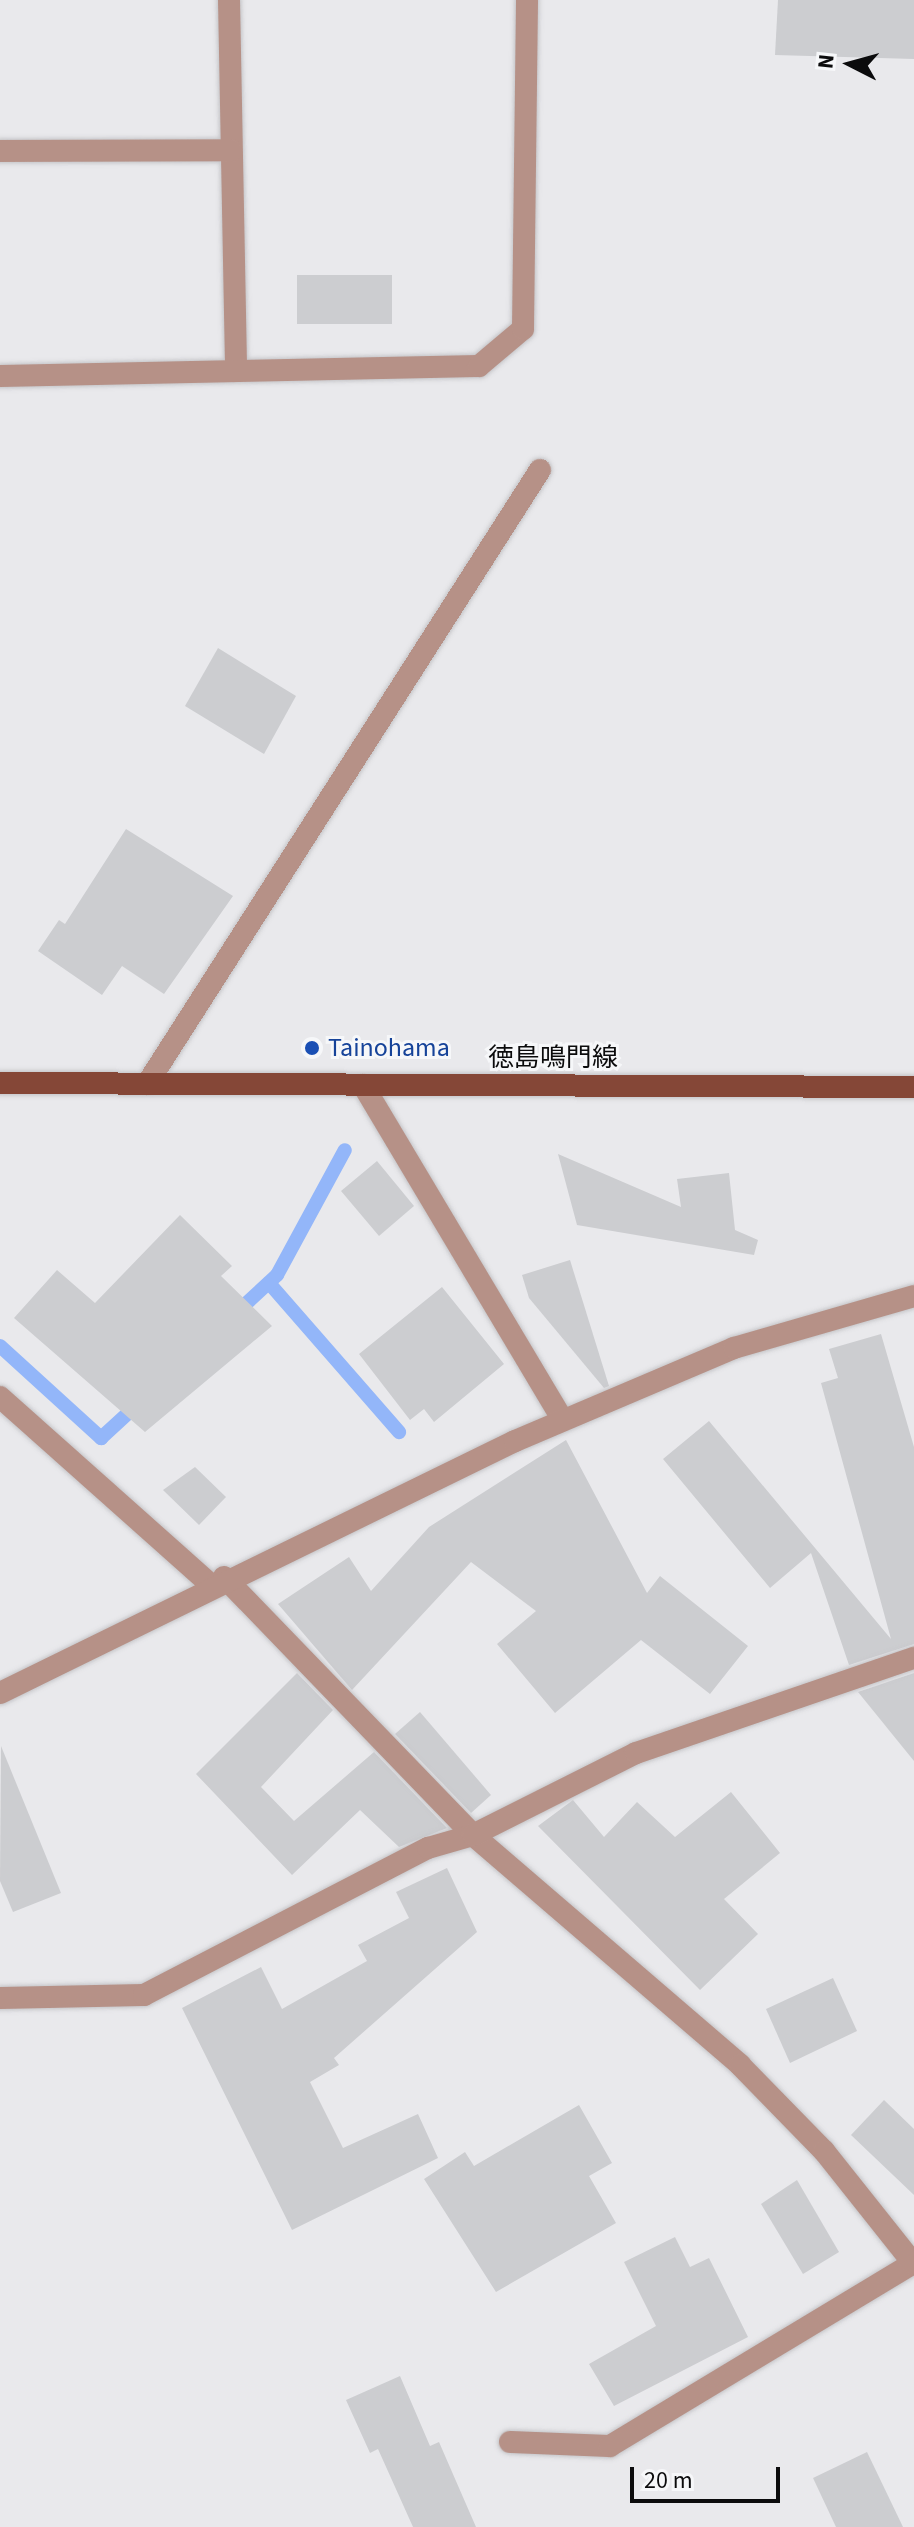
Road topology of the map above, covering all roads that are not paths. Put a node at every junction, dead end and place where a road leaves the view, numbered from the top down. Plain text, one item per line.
1 (229, 0) edge
2 (527, 0) edge
3 (231, 150) junction
4 (0, 151) edge
5 (236, 371) junction
6 (0, 376) edge
7 (540, 470) dead end
8 (0, 1083) edge
9 (147, 1084) junction
10 (363, 1085) junction
11 (914, 1087) edge
12 (914, 1296) edge
13 (0, 1397) edge
14 (563, 1420) junction
15 (218, 1581) junction
16 (914, 1658) edge
17 (0, 1693) edge
18 (473, 1835) junction
19 (0, 1998) edge
20 (914, 2264) edge
21 (510, 2442) dead end

1 - 3 street
2 - 5 street
3 - 4 street
3 - 5 street
5 - 6 street
7 - 9 street
8 - 9 main road, 徳島鳴門線
9 - 10 main road, 徳島鳴門線
10 - 11 main road, 徳島鳴門線
10 - 14 street
12 - 14 street
13 - 15 street
14 - 15 street
15 - 17 street
15 - 18 street
16 - 18 street
18 - 19 street
18 - 20 street
20 - 21 street

